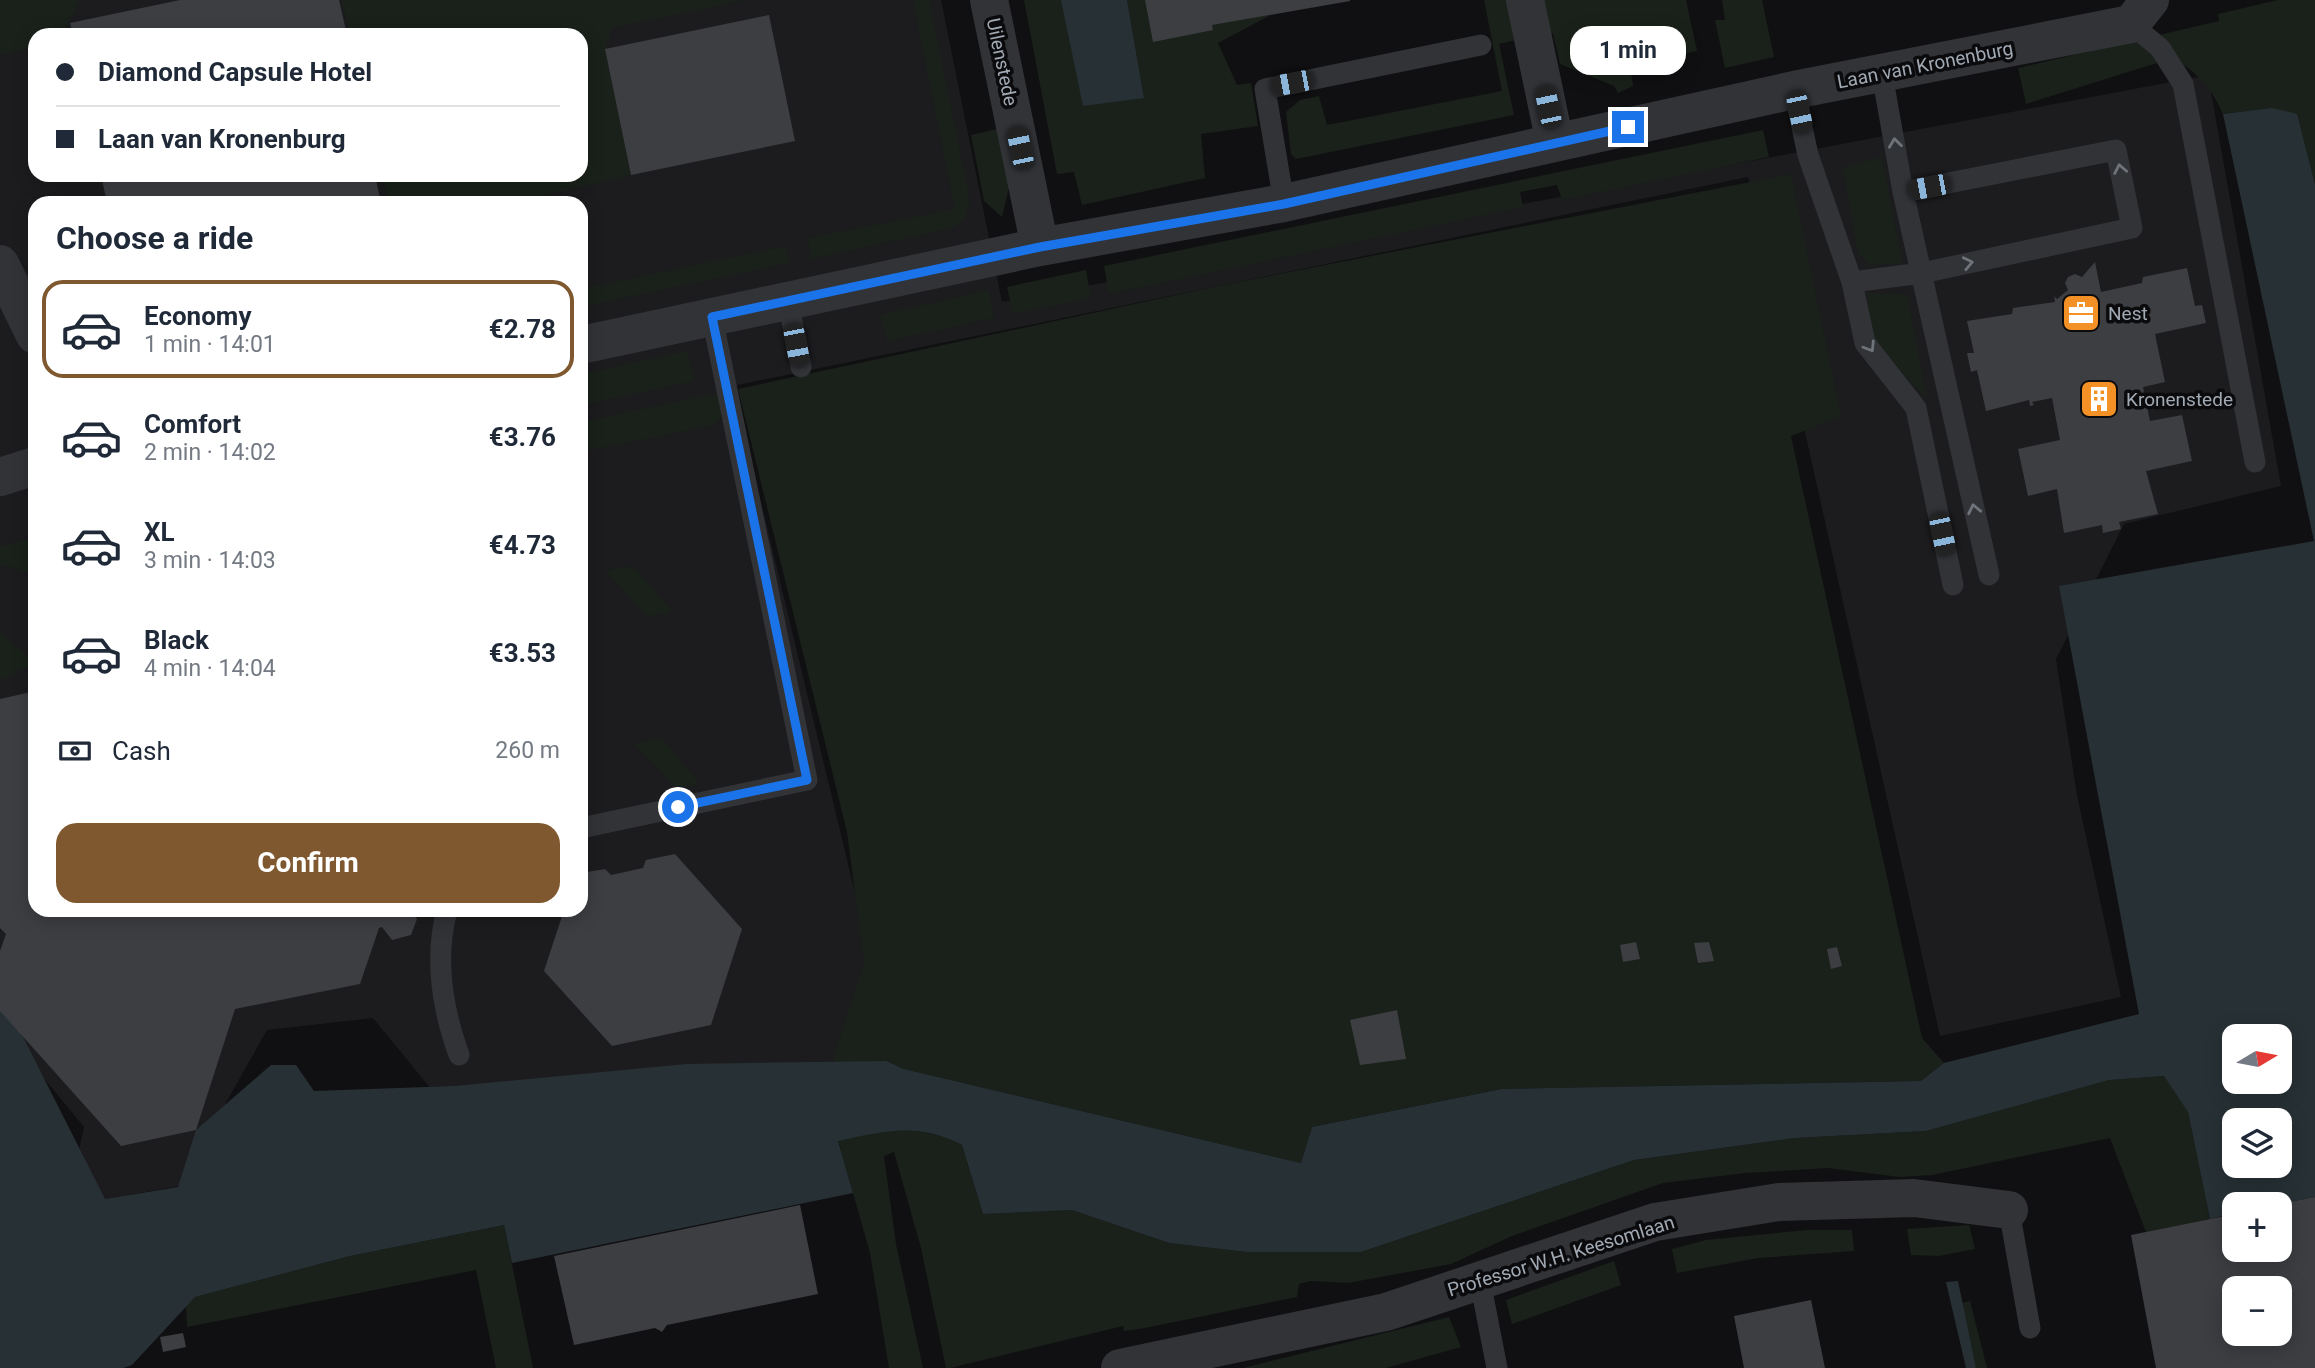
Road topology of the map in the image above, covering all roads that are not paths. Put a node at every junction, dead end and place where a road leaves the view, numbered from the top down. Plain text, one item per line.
1 (989, 0) edge
2 (1525, 0) edge
3 (2140, 12) edge
4 (1481, 46) dead end
5 (1882, 74) junction
6 (1794, 90) junction
7 (1555, 144) junction
8 (1903, 192) junction
9 (1284, 204) junction
10 (1040, 247) junction
11 (0, 264) edge
12 (1922, 273) junction
13 (1852, 282) junction
14 (788, 301) junction
15 (712, 317) junction
16 (28, 321) edge
17 (588, 344) edge
18 (801, 367) dead end
19 (2255, 462) dead end
20 (28, 469) edge
21 (0, 477) edge
22 (1989, 575) dead end
23 (1953, 585) dead end
24 (588, 827) edge
25 (445, 917) edge
26 (458, 1055) dead end
27 (2009, 1210) joint
28 (1480, 1280) junction
29 (2030, 1328) dead end
30 (1120, 1368) edge
31 (1497, 1368) edge

1 - 10 street, Uilenstede
2 - 7 street
3 - 5 street, Laan van Kronenburg
3 - 19 lane
4 - 9 lane
5 - 6 street, Laan van Kronenburg
8 -> 5 lane
6 - 7 street, Laan van Kronenburg
6 - 13 lane
7 - 9 street, Laan van Kronenburg
8 - 12 lane
12 -> 8 lane
9 - 10 street, Laan van Kronenburg
10 - 14 street, Laan van Kronenburg
11 - 16 street
12 - 13 lane
22 -> 12 lane
13 -> 23 lane
14 - 15 street, Laan van Kronenburg
14 - 18 lane
15 - 17 street, Laan van Kronenburg
15 - 24 lane
20 - 21 street
25 - 26 lane
27 - 28 street, Professor W.H. Keesomlaan
27 - 29 lane
28 - 30 street, Professor W.H. Keesomlaan
28 - 31 lane

